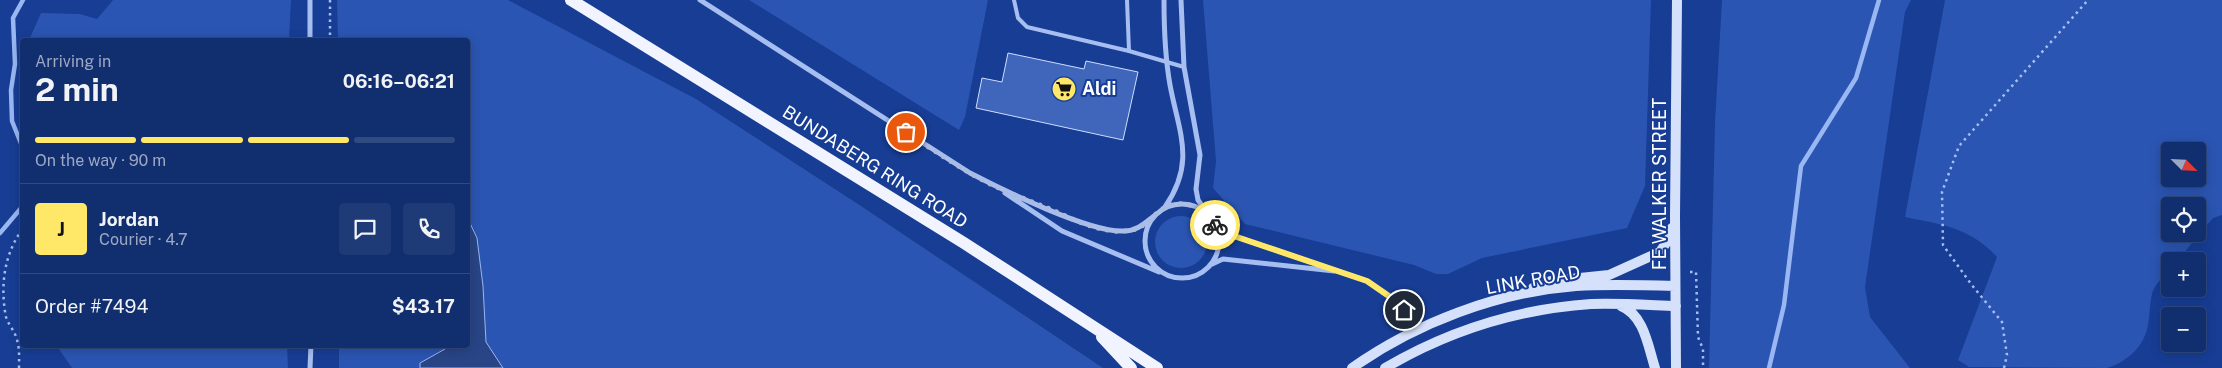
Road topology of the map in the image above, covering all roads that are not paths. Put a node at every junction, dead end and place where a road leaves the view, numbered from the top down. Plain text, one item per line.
1 (310, 0) edge
2 (571, 0) edge
3 (700, 0) edge
4 (1014, 0) edge
5 (1127, 0) edge
6 (1164, 0) edge
7 (1181, 0) edge
8 (1678, 0) edge
9 (310, 38) edge
10 (1129, 51) junction
11 (1167, 62) junction
12 (1184, 67) junction
13 (995, 186) junction
14 (1165, 208) junction
15 (1206, 213) junction
16 (1154, 216) junction
17 (1675, 216) junction
18 (1216, 227) junction
19 (1210, 266) junction
20 (1345, 272) junction
21 (1173, 278) junction
22 (1675, 286) junction
23 (1516, 296) junction
24 (1616, 304) junction
25 (1676, 306) junction
26 (1088, 322) junction
27 (1420, 329) junction
28 (1427, 345) junction
29 (310, 348) edge
30 (310, 368) edge
31 (1131, 368) edge
32 (1157, 368) edge
33 (1352, 368) edge
34 (1385, 368) edge
35 (1655, 368) edge
36 (1676, 368) edge

1 - 9 street
2 - 26 main road, BUNDABERG RING ROAD
3 - 13 street
4 - 10 lane
5 - 10 lane
6 - 11 street
7 - 12 street
8 - 17 main road, FE WALKER STREET
10 - 11 lane
11 - 12 lane
11 - 14 street
12 - 15 street
13 - 16 street
13 - 21 street
14 - 15 street
14 - 16 street
15 - 18 street
16 - 21 street
17 - 22 main road, FE WALKER STREET
17 - 23 main road
18 - 19 street
18 - 20 street
19 - 20 street
19 - 21 street
20 - 27 street
22 - 23 main road, LINK ROAD
22 - 25 main road, FE WALKER STREET
23 - 27 main road, LINK ROAD
24 - 25 main road, LINK ROAD
24 - 28 main road, LINK ROAD
24 - 35 main road
25 - 36 main road, FE WALKER STREET
26 - 31 main road
26 - 32 main road, BUNDABERG RING ROAD
27 - 28 main road
27 - 33 main road, LINK ROAD
28 - 34 main road, LINK ROAD
29 - 30 street

